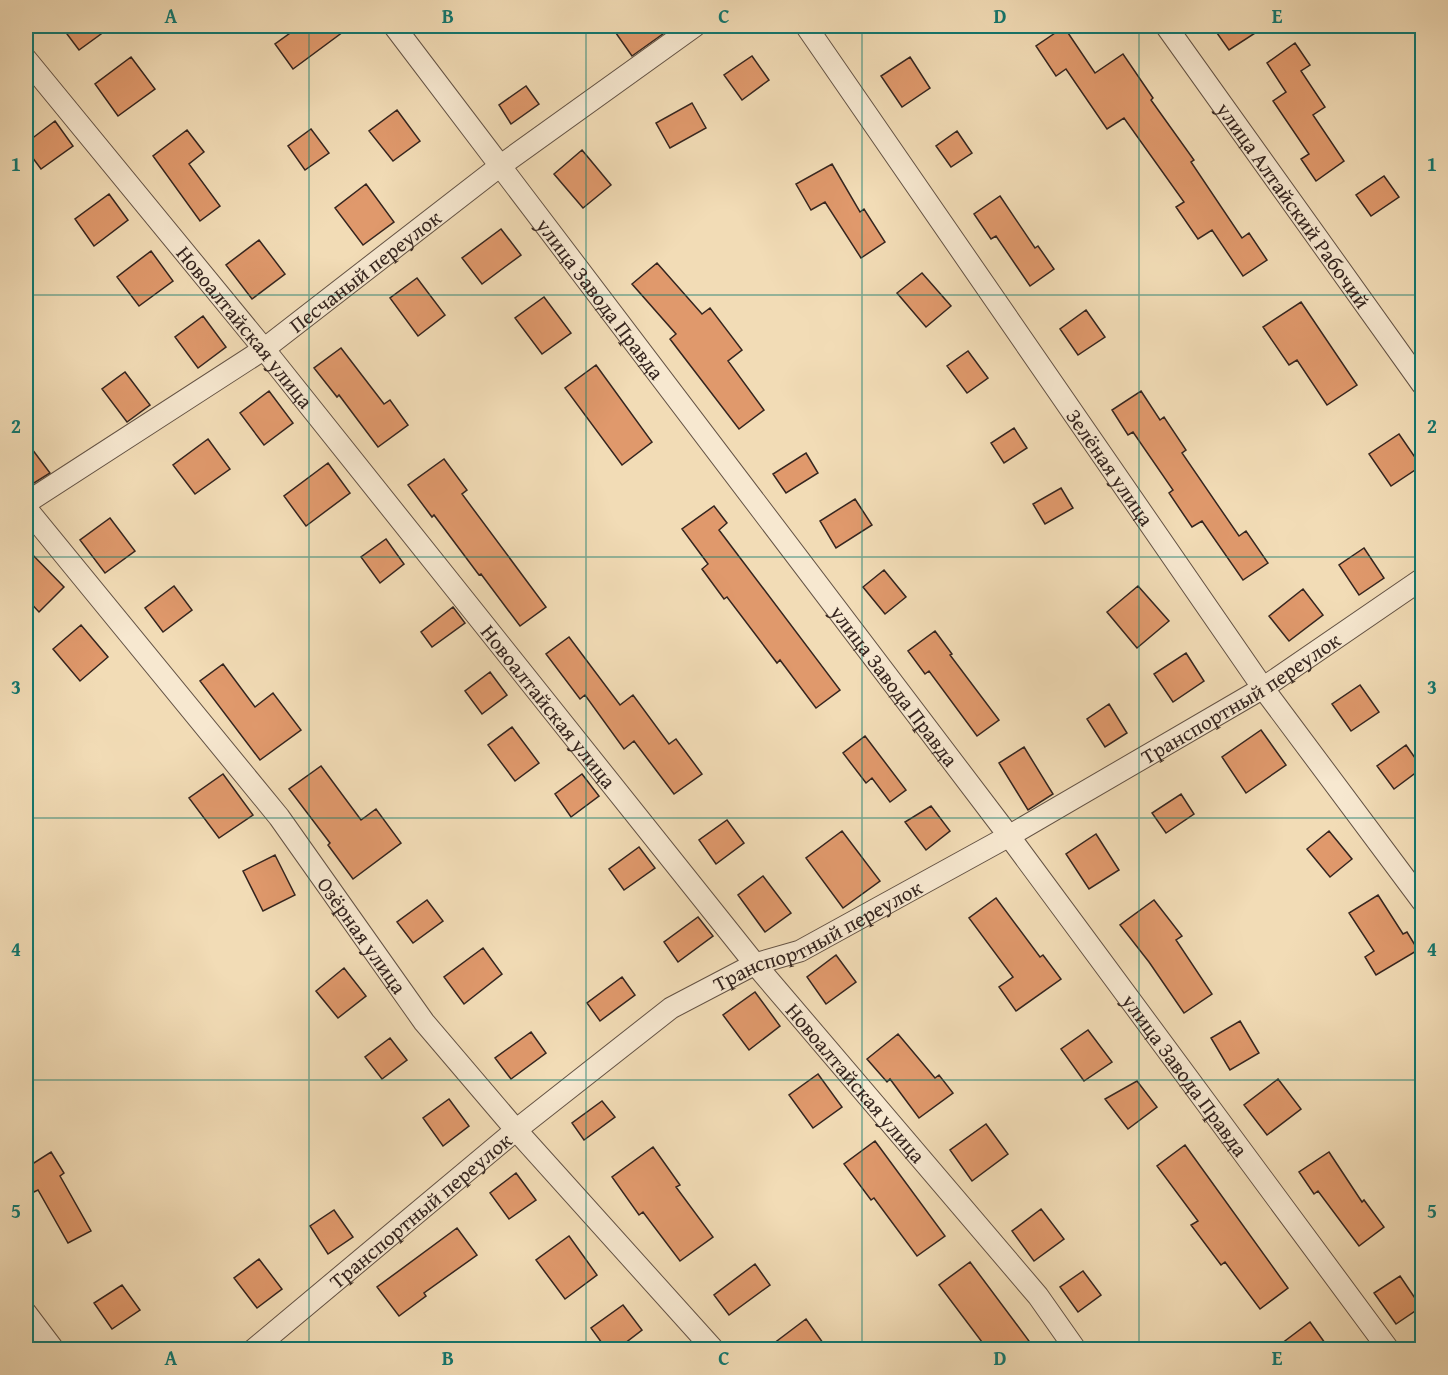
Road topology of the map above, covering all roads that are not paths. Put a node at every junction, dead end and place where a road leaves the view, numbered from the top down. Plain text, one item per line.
1 (394, 26) edge
2 (695, 26) edge
3 (806, 26) edge
4 (1166, 26) edge
5 (26, 59) edge
6 (500, 166) junction
7 (264, 349) junction
8 (1422, 384) edge
9 (26, 506) edge
10 (1422, 579) edge
11 (1263, 688) junction
12 (1009, 836) junction
13 (1422, 902) edge
14 (755, 964) junction
15 (516, 1130) junction
16 (26, 1313) edge
17 (54, 1350) edge
18 (253, 1350) edge
19 (714, 1350) edge
20 (1077, 1350) edge
21 (1389, 1350) edge

1 - 6 street, улица Завода Правда
2 - 6 street, Песчаный переулок
3 - 11 street, Зелёная улица
4 - 8 street, улица Алтайский Рабочий
5 - 7 street, Новоалтайская улица
6 - 7 street, Песчаный переулок
6 - 12 street, улица Завода Правда
7 - 9 street, Песчаный переулок
7 - 14 street, Новоалтайская улица
9 - 15 street, Озёрная улица
10 - 11 street, Транспортный переулок
11 - 12 street, Транспортный переулок
11 - 13 street, Зелёная улица
12 - 14 street, Транспортный переулок
12 - 21 street, улица Завода Правда
14 - 15 street, Транспортный переулок
14 - 20 street, Новоалтайская улица
15 - 18 street, Транспортный переулок
15 - 19 street, Озёрная улица
16 - 17 street

